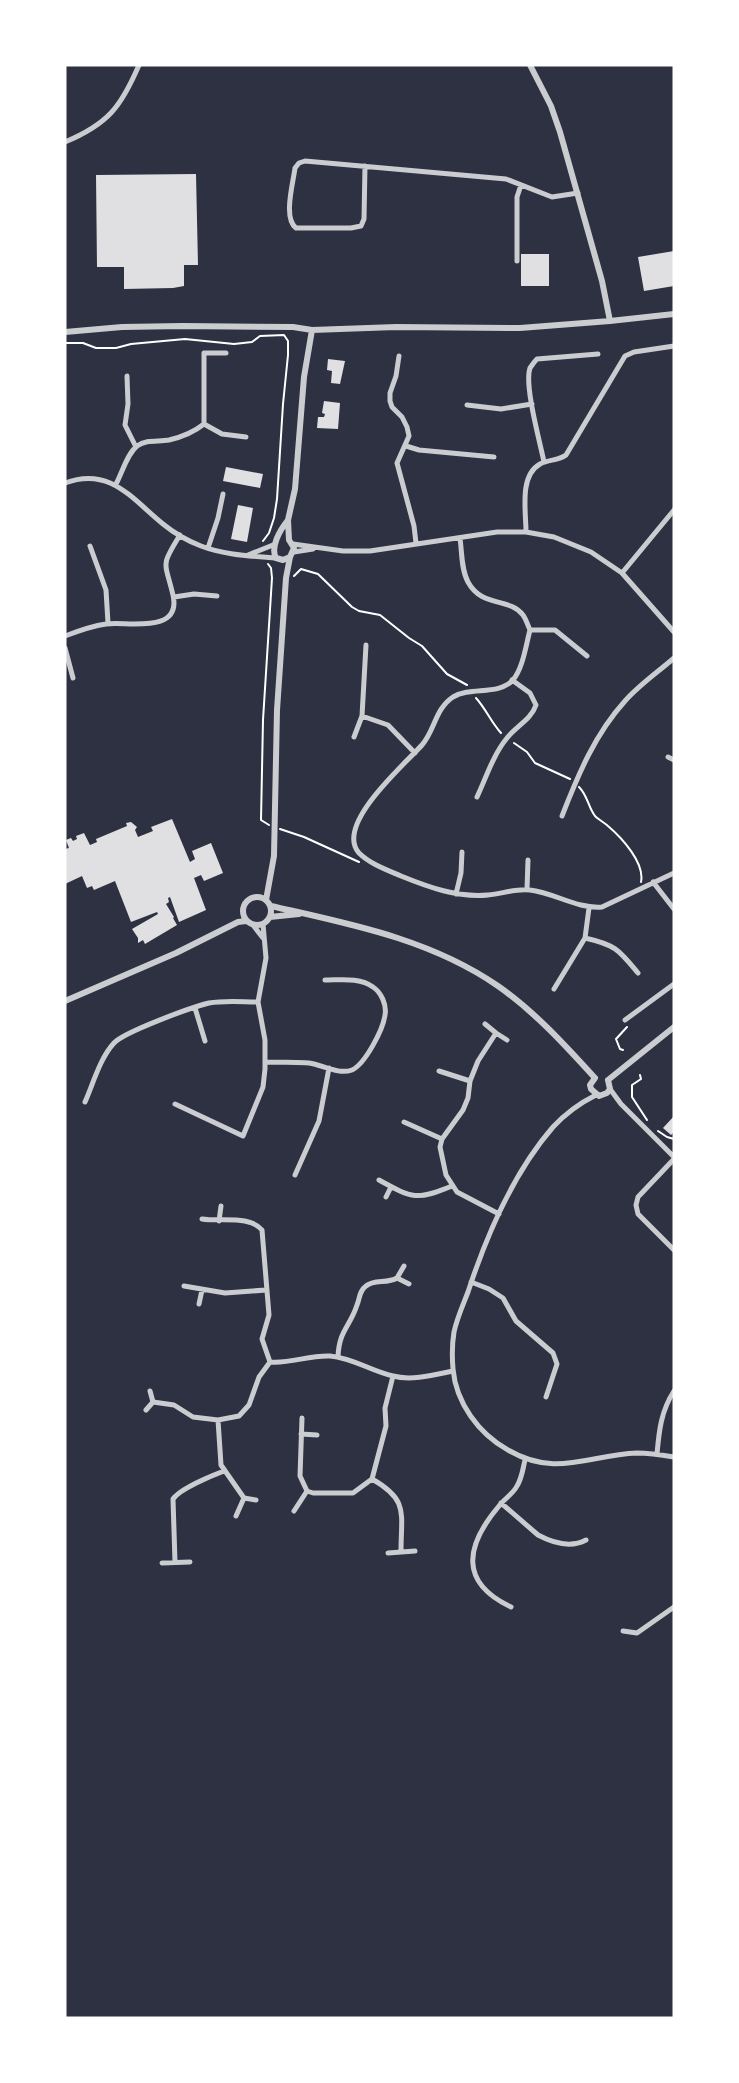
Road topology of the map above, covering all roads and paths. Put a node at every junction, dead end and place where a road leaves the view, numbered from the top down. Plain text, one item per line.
1 (139, 65) edge
2 (530, 65) edge
3 (65, 142) edge
4 (365, 166) junction
5 (522, 185) junction
6 (578, 193) junction
7 (517, 261) dead end
8 (674, 314) edge
9 (610, 321) junction
10 (312, 330) junction
11 (65, 332) edge
12 (65, 343) edge
13 (674, 346) edge
14 (226, 354) dead end
15 (598, 354) dead end
16 (399, 356) dead end
17 (127, 376) dead end
18 (532, 404) junction
19 (467, 405) dead end
20 (204, 424) junction
21 (246, 436) dead end
22 (406, 446) junction
23 (136, 447) junction
24 (494, 457) dead end
25 (544, 462) junction
26 (65, 483) edge
27 (116, 484) junction
28 (223, 494) dead end
29 (673, 513) edge
30 (288, 520) junction
31 (526, 532) junction
32 (180, 535) junction
33 (460, 538) junction
34 (291, 542) junction
35 (276, 543) junction
36 (415, 543) junction
37 (90, 546) dead end
38 (208, 548) junction
39 (316, 548) junction
40 (252, 554) junction
41 (292, 555) junction
42 (278, 559) junction
43 (622, 573) junction
44 (286, 578) junction
45 (217, 596) dead end
46 (174, 597) junction
47 (108, 623) junction
48 (530, 630) junction
49 (674, 632) edge
50 (65, 636) edge
51 (366, 645) dead end
52 (65, 648) edge
53 (587, 656) dead end
54 (674, 658) edge
55 (74, 678) dead end
56 (512, 680) junction
57 (473, 691) junction
58 (362, 716) junction
59 (354, 737) dead end
60 (506, 738) junction
61 (415, 753) junction
62 (668, 757) dead end
63 (674, 760) edge
64 (575, 783) junction
65 (477, 797) dead end
66 (562, 816) dead end
67 (462, 852) dead end
68 (528, 860) dead end
69 (674, 873) edge
70 (270, 878) junction
71 (653, 882) junction
72 (637, 885) dead end
73 (527, 889) junction
74 (456, 894) junction
75 (258, 897) junction
76 (266, 900) junction
77 (271, 906) junction
78 (589, 908) junction
79 (674, 909) edge
80 (242, 911) junction
81 (304, 914) junction
82 (270, 917) junction
83 (249, 923) junction
84 (263, 924) junction
85 (225, 929) junction
86 (586, 938) junction
87 (265, 941) junction
88 (638, 973) dead end
89 (325, 979) dead end
90 (674, 984) edge
91 (554, 989) dead end
92 (65, 1002) edge
93 (258, 1002) junction
94 (195, 1008) junction
95 (632, 1017) junction
96 (625, 1020) dead end
97 (485, 1024) dead end
98 (674, 1027) edge
99 (496, 1033) junction
100 (507, 1040) dead end
101 (205, 1041) dead end
102 (623, 1051) dead end
103 (265, 1062) junction
104 (329, 1068) junction
105 (439, 1071) dead end
106 (640, 1074) dead end
107 (595, 1078) junction
108 (608, 1080) junction
109 (470, 1081) junction
110 (610, 1089) junction
111 (596, 1093) junction
112 (85, 1102) dead end
113 (175, 1104) dead end
114 (621, 1104) junction
115 (404, 1122) dead end
116 (442, 1139) junction
117 (674, 1139) edge
118 (674, 1146) edge
119 (665, 1148) junction
120 (674, 1158) edge
121 (295, 1175) dead end
122 (379, 1180) dead end
123 (391, 1186) junction
124 (452, 1186) junction
125 (386, 1197) dead end
126 (221, 1206) dead end
127 (499, 1214) junction
128 (202, 1219) dead end
129 (219, 1221) junction
130 (674, 1250) edge
131 (404, 1266) dead end
132 (397, 1278) junction
133 (471, 1282) junction
134 (409, 1284) dead end
135 (184, 1286) dead end
136 (202, 1290) junction
137 (267, 1290) junction
138 (199, 1304) dead end
139 (338, 1357) junction
140 (270, 1362) junction
141 (453, 1371) junction
142 (393, 1376) junction
143 (150, 1391) dead end
144 (674, 1391) edge
145 (546, 1397) dead end
146 (153, 1402) junction
147 (146, 1410) dead end
148 (302, 1418) dead end
149 (218, 1420) junction
150 (301, 1434) junction
151 (317, 1435) dead end
152 (657, 1454) junction
153 (674, 1457) edge
154 (525, 1460) junction
155 (224, 1471) junction
156 (372, 1479) junction
157 (307, 1491) junction
158 (244, 1498) junction
159 (257, 1500) dead end
160 (500, 1503) junction
161 (294, 1511) dead end
162 (236, 1516) dead end
163 (586, 1540) dead end
164 (415, 1551) dead end
165 (401, 1552) junction
166 (388, 1553) dead end
167 (175, 1562) junction
168 (190, 1562) dead end
169 (162, 1563) dead end
170 (511, 1606) dead end
171 (674, 1607) edge
172 (623, 1631) dead end
173 (637, 1633) junction
174 (638, 1640) dead end

1 - 3 street
2 - 6 street
4 - 4 street
4 - 5 street
5 - 6 street
5 - 7 street
6 - 9 street
8 - 9 street
9 - 10 street
10 - 11 street
10 - 30 street
12 - 40 path
13 - 25 street
14 - 20 street
15 - 18 street
16 - 22 street
17 - 23 street
18 - 19 street
18 - 25 street
20 - 21 street
20 - 23 street
22 - 24 street
22 - 36 street
23 - 27 street
25 - 31 street
26 - 27 street
27 - 32 street
28 - 38 street
29 - 43 street
30 - 34 street
30 - 35 street
31 - 33 street
31 - 43 street
32 - 38 street
32 - 46 street
33 - 36 street
33 - 48 street
34 - 35 street
34 - 39 street
34 - 41 street
35 - 40 street
35 - 42 street
36 - 39 street
37 - 47 street
38 - 40 street
39 - 41 street
40 - 42 street
40 - 44 path
41 - 42 street
41 - 44 street
42 - 44 street
43 - 49 street
44 - 57 path
44 - 70 street
45 - 46 street
46 - 47 street
47 - 50 street
48 - 53 street
48 - 56 street
51 - 58 street
52 - 55 street
54 - 64 street
56 - 57 street
56 - 60 street
57 - 60 path
57 - 61 street
58 - 59 street
58 - 61 street
60 - 64 path
60 - 65 street
61 - 74 street
62 - 63 street
64 - 66 street
64 - 72 path
67 - 74 street
68 - 73 street
69 - 71 street
70 - 75 street
70 - 76 street
71 - 78 street
71 - 79 street
73 - 74 street
73 - 78 street
75 - 76 street
75 - 80 street
76 - 77 street
77 - 81 street
77 - 82 street
78 - 86 street
80 - 83 street
80 - 85 street
81 - 82 street
81 - 107 street
82 - 84 street
83 - 84 street
83 - 85 street
83 - 87 street
84 - 87 street
85 - 92 street
86 - 88 street
86 - 91 street
87 - 93 street
89 - 104 street
90 - 95 street
93 - 94 street
93 - 103 street
94 - 101 street
94 - 112 street
95 - 96 street
95 - 102 path
97 - 99 street
98 - 108 street
99 - 100 street
99 - 109 street
103 - 104 street
103 - 113 street
104 - 121 street
105 - 109 street
106 - 117 path
107 - 108 street
107 - 111 street
108 - 110 street
109 - 116 street
110 - 111 street
110 - 114 street
111 - 114 street
111 - 127 street
114 - 119 street
115 - 116 street
116 - 124 street
118 - 119 street
119 - 120 street
120 - 130 street
122 - 123 street
123 - 124 street
123 - 125 street
124 - 127 street
126 - 129 street
127 - 133 street
128 - 129 street
129 - 137 street
131 - 132 street
132 - 134 street
132 - 139 street
133 - 141 street
133 - 145 street
135 - 136 street
136 - 137 street
136 - 138 street
137 - 140 street
139 - 140 street
139 - 142 street
140 - 149 street
141 - 142 street
141 - 154 street
142 - 156 street
143 - 146 street
144 - 152 street
146 - 147 street
146 - 149 street
148 - 150 street
149 - 155 street
150 - 151 street
150 - 157 street
152 - 153 street
152 - 154 street
154 - 160 street
155 - 158 street
155 - 167 street
156 - 157 street
156 - 165 street
157 - 161 street
158 - 159 street
158 - 162 street
160 - 163 street
160 - 170 street
164 - 165 street
165 - 166 street
167 - 168 street
167 - 169 street
171 - 173 street
172 - 173 street
173 - 174 street

